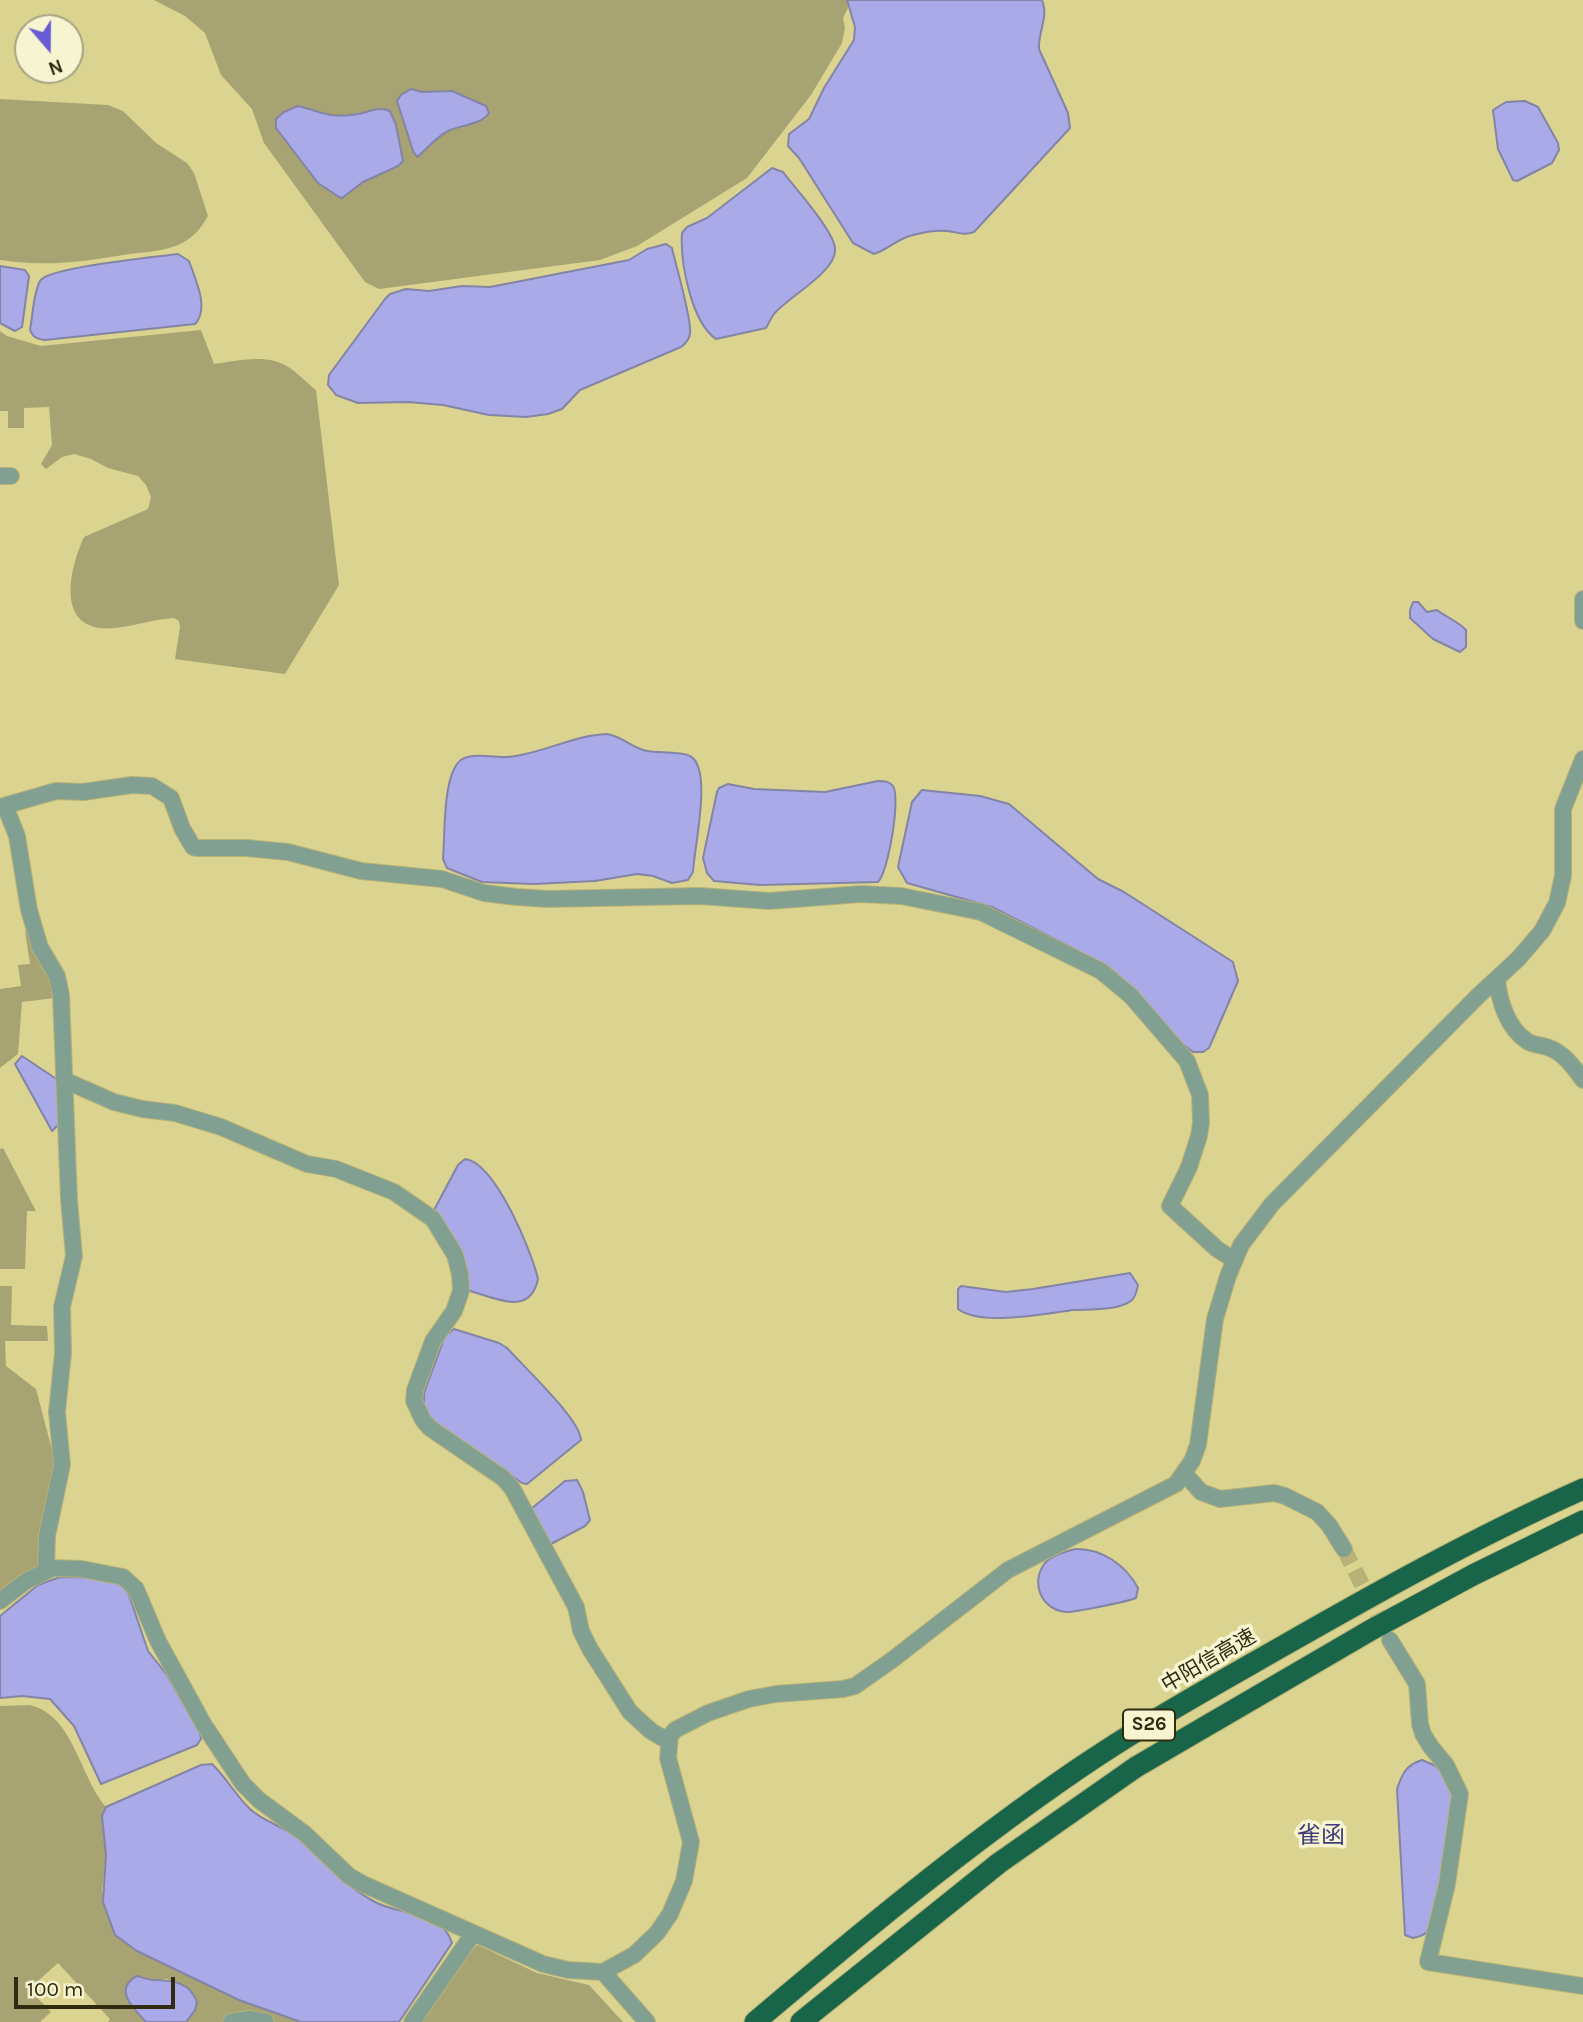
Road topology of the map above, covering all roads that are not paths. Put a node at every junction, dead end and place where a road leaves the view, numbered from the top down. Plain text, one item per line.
1 (1583, 599) edge
2 (1583, 621) edge
3 (1583, 758) edge
4 (3, 807) edge
5 (1497, 979) junction
6 (64, 1080) junction
7 (1583, 1080) edge
8 (1234, 1260) junction
9 (1184, 1473) junction
10 (1583, 1489) edge
11 (1583, 1521) edge
12 (1344, 1549) tunnel mouth
13 (46, 1570) junction
14 (0, 1601) edge
15 (1390, 1640) tunnel mouth
16 (668, 1741) junction
17 (473, 1934) junction
18 (603, 1972) junction
19 (1583, 1986) edge
20 (231, 2022) edge
21 (266, 2022) edge
22 (412, 2022) edge
23 (647, 2022) edge
24 (755, 2022) edge
25 (801, 2022) edge

1 - 2 street
3 - 5 street
4 - 6 street
4 - 8 street
5 - 7 street
5 - 8 street
6 - 13 street
6 - 16 street
8 - 9 street
9 - 12 street
9 - 16 street
10 - 24 highway, 中阳信高速 / S26
11 - 25 highway, S26
13 - 14 street
13 - 17 street
15 - 19 street
16 - 18 street
17 - 18 street
17 - 22 street
18 - 23 street
20 - 21 street

